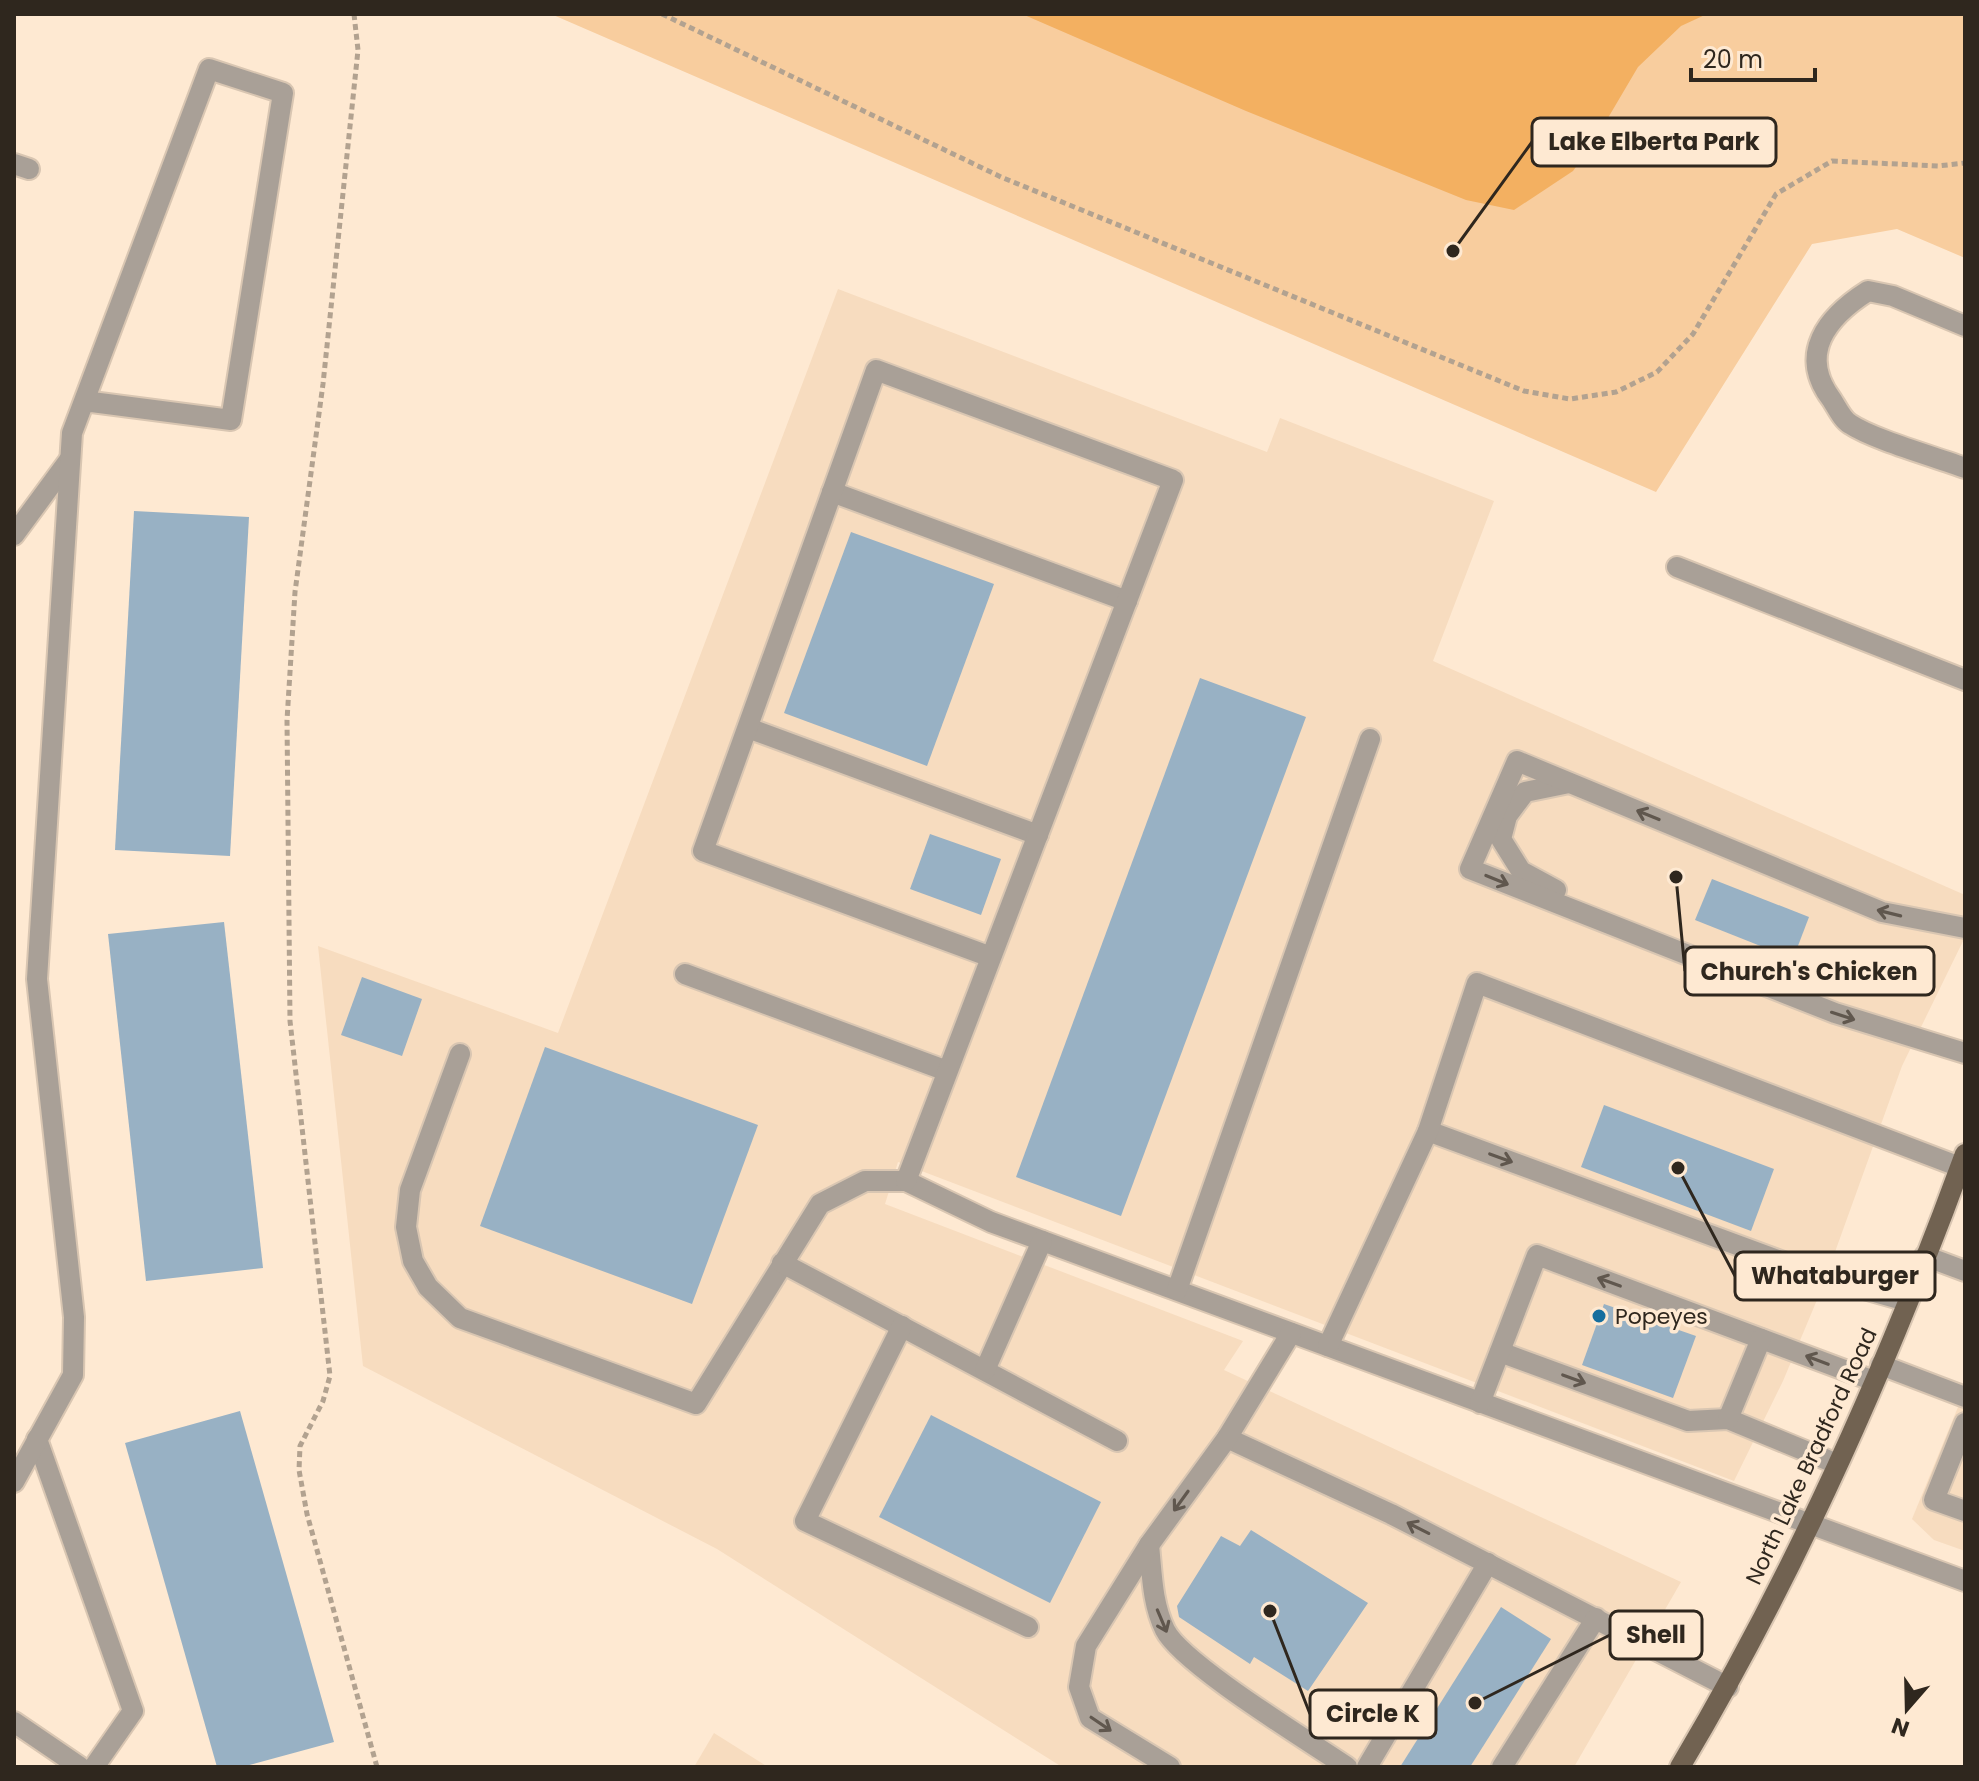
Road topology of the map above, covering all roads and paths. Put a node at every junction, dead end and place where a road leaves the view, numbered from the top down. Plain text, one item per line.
1 (354, 14) edge
2 (662, 14) edge
3 (1965, 163) edge
4 (1965, 326) edge
5 (84, 401) junction
6 (70, 459) junction
7 (1965, 468) edge
8 (832, 492) junction
9 (14, 535) edge
10 (1677, 567) dead end
11 (1127, 601) junction
12 (1965, 680) edge
13 (748, 728) junction
14 (1370, 739) dead end
15 (1569, 783) junction
16 (1038, 835) junction
17 (1965, 928) edge
18 (991, 957) junction
19 (685, 974) dead end
20 (1808, 1003) junction
21 (1965, 1053) edge
22 (460, 1054) dead end
23 (947, 1071) junction
24 (1428, 1131) junction
25 (1963, 1161) edge
26 (906, 1181) junction
27 (1042, 1241) junction
28 (1925, 1256) junction
29 (782, 1263) junction
30 (1965, 1271) edge
31 (1177, 1290) junction
32 (1907, 1301) junction
33 (902, 1326) junction
34 (1291, 1333) junction
35 (1761, 1339) junction
36 (1328, 1346) junction
37 (1500, 1352) junction
38 (985, 1370) junction
39 (1877, 1373) junction
40 (1965, 1397) edge
41 (1480, 1403) junction
42 (1728, 1419) junction
43 (1965, 1423) edge
44 (1227, 1438) junction
45 (37, 1439) junction
46 (1117, 1441) dead end
47 (1837, 1464) junction
48 (14, 1482) edge
49 (1965, 1511) edge
50 (1810, 1524) junction
51 (1149, 1545) junction
52 (1488, 1563) junction
53 (1965, 1581) edge
54 (1596, 1618) junction
55 (1028, 1627) dead end
56 (1728, 1687) junction
57 (14, 1722) edge
58 (1139, 1759) edge
59 (80, 1767) edge
60 (94, 1767) edge
61 (377, 1767) edge
62 (1170, 1767) edge
63 (1347, 1767) edge
64 (1367, 1767) edge
65 (1502, 1767) edge
66 (1680, 1767) edge

1 - 61 path
2 - 3 path
4 - 7 street
5 - 5 street
5 - 6 street
6 - 9 street
6 - 45 street
8 - 11 street
8 - 11 street
8 - 13 street
10 - 12 street
11 - 16 street
13 - 16 street
13 - 18 street
14 - 31 street
17 -> 15 street
15 - 20 street
15 -> 20 street
16 - 18 street
18 - 23 street
19 - 23 street
20 -> 21 street
22 - 29 street
23 - 26 street
24 - 25 street
24 -> 32 street
24 - 36 street
25 - 28 main road, North Lake Bradford Road
26 - 27 street
26 - 29 street
27 - 31 street
27 - 38 street
28 - 30 street
28 - 32 main road, North Lake Bradford Road
29 - 33 street
31 - 34 street
32 - 39 main road, North Lake Bradford Road
33 - 38 street
33 - 55 street
34 - 36 street
34 - 44 street
35 -> 37 street
39 -> 35 street
35 - 42 street
36 - 41 street
37 - 41 street
37 -> 42 street
38 - 46 street
39 - 40 street
39 - 47 main road, North Lake Bradford Road
41 - 50 street
42 - 47 street
43 - 49 street
44 -> 51 street
52 -> 44 street
45 - 48 street
45 - 60 street
47 - 50 main road, North Lake Bradford Road
50 - 53 street
50 - 56 main road, North Lake Bradford Road
51 -> 58 street
51 -> 63 street
52 - 54 street
52 - 64 street
54 - 56 street
54 - 65 street
56 - 66 main road, North Lake Bradford Road
57 - 59 street
58 - 62 street

